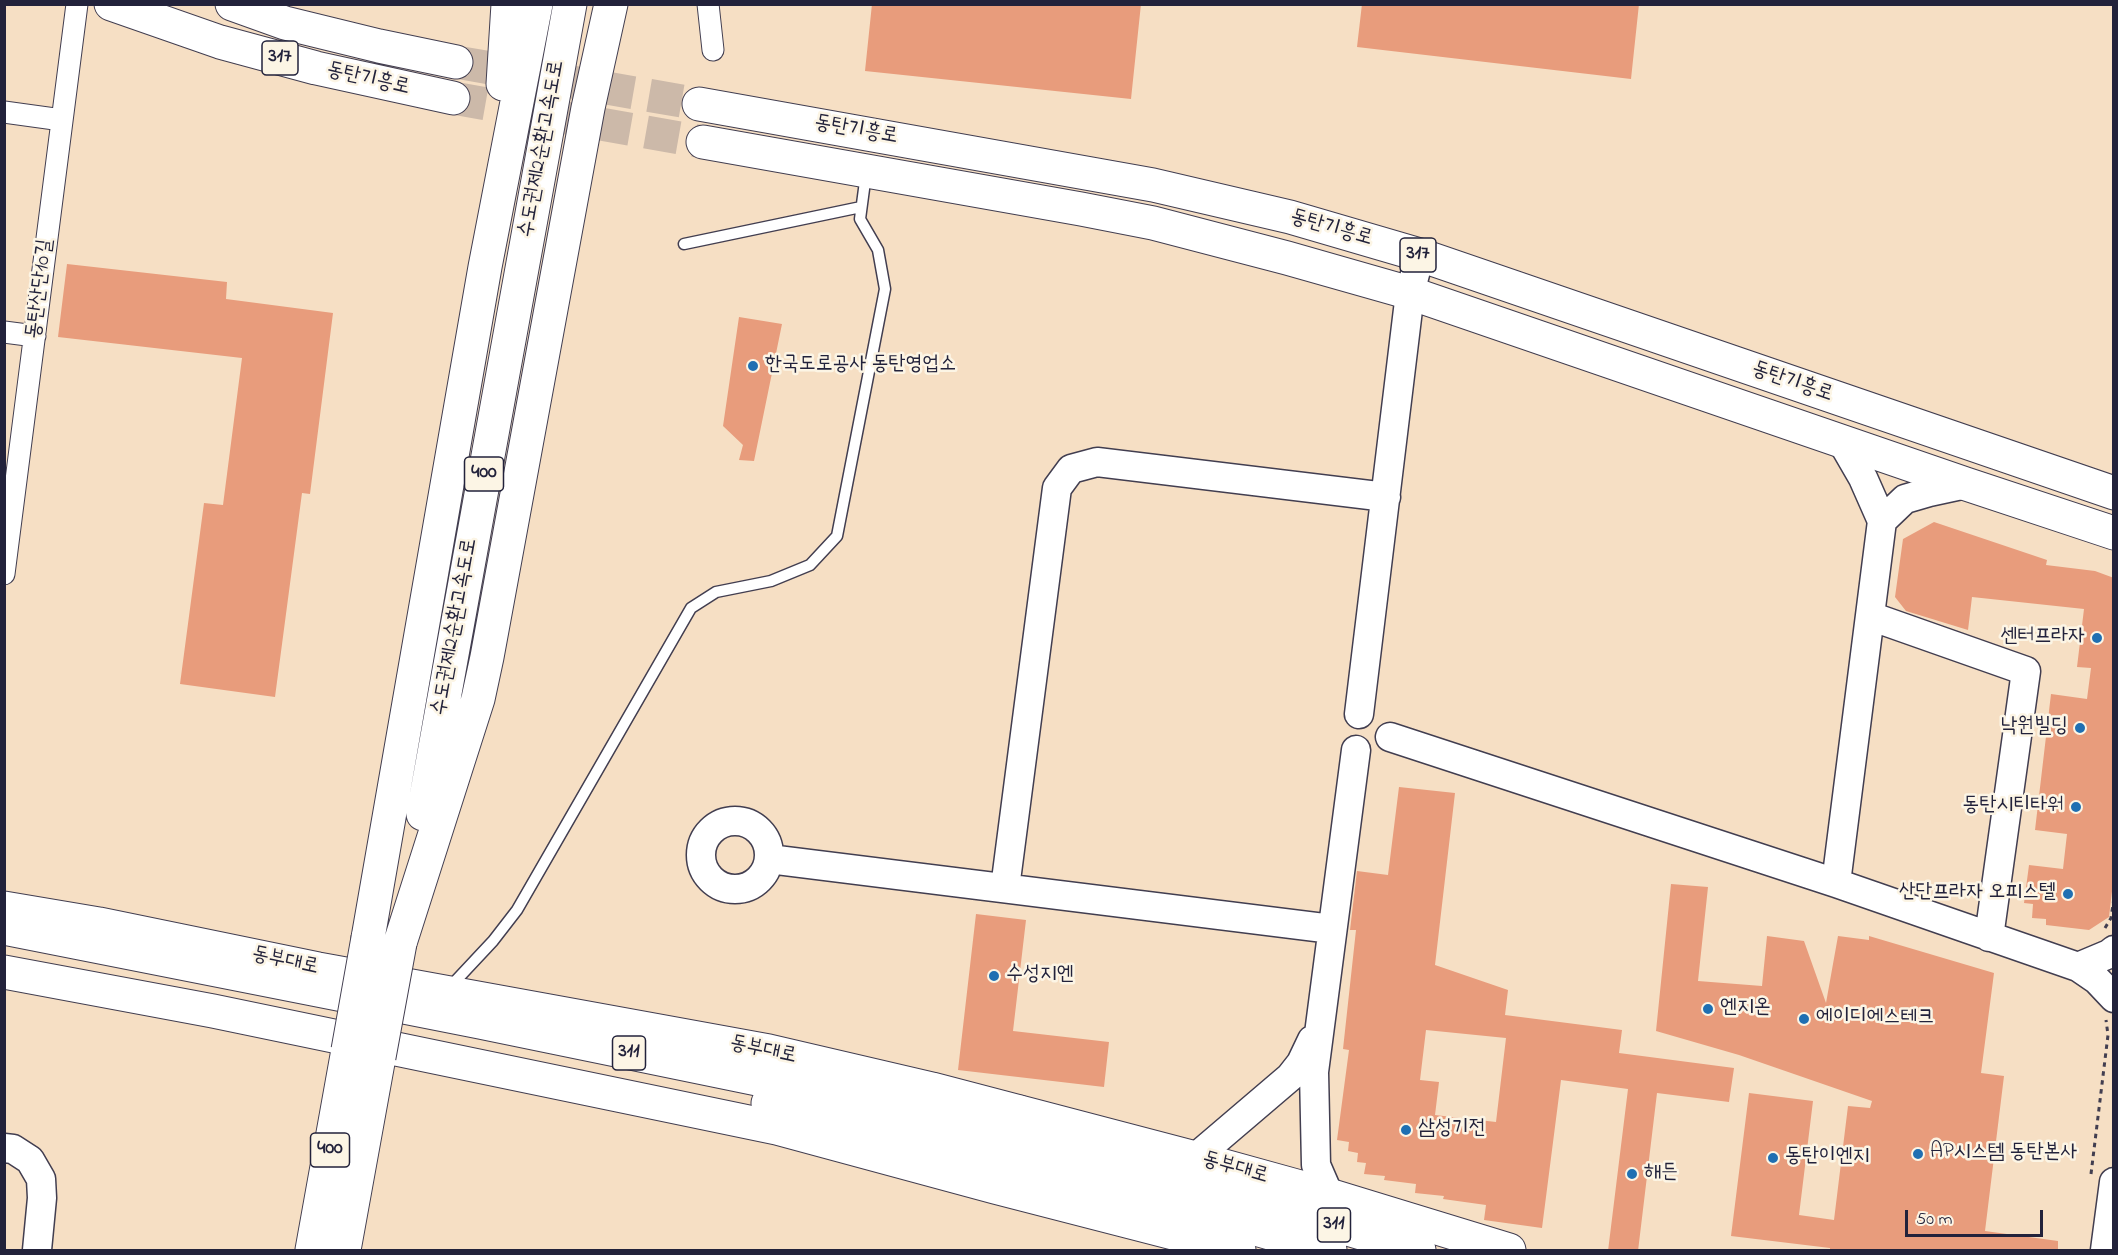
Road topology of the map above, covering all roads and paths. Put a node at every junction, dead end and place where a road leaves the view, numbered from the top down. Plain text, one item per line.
1 (77, 4) edge
2 (111, 4) edge
3 (232, 4) edge
4 (508, 4) edge
5 (536, 4) edge
6 (570, 4) edge
7 (603, 4) edge
8 (611, 4) edge
9 (708, 4) edge
10 (713, 50) dead end
11 (456, 62) tunnel mouth
12 (453, 98) tunnel mouth
13 (699, 104) tunnel mouth
14 (588, 108) junction
15 (4, 112) edge
16 (62, 120) junction
17 (703, 142) tunnel mouth
18 (866, 170) junction
19 (861, 207) junction
20 (684, 244) dead end
21 (1420, 255) junction
22 (485, 267) junction
23 (1410, 293) junction
24 (4, 332) edge
25 (35, 336) junction
26 (1841, 440) junction
27 (1966, 484) junction
28 (10, 492) edge
29 (2114, 493) edge
30 (1386, 497) junction
31 (1882, 520) junction
32 (2114, 533) edge
33 (4, 574) edge
34 (1870, 616) junction
35 (1359, 714) junction
36 (1390, 737) junction
37 (1356, 750) junction
38 (769, 859) dead end
39 (1836, 883) junction
40 (1005, 888) junction
41 (2114, 898) edge
42 (4, 908) edge
43 (4, 928) edge
44 (1332, 929) junction
45 (1989, 937) junction
46 (2108, 941) edge
47 (400, 943) junction
48 (4, 949) edge
49 (2078, 967) junction
50 (4, 972) edge
51 (445, 992) junction
52 (2110, 1008) edge
53 (1320, 1022) junction
54 (884, 1105) junction
55 (1018, 1112) junction
56 (835, 1120) junction
57 (4, 1148) edge
58 (1195, 1158) junction
59 (2102, 1182) edge
60 (1329, 1195) junction
61 (37, 1251) edge
62 (312, 1251) edge
63 (344, 1251) edge
64 (1239, 1251) edge
65 (1252, 1251) edge
66 (1330, 1251) edge
67 (1419, 1251) edge
68 (1509, 1251) edge
69 (2105, 1251) edge

1 - 16 street, 동탄산단10길
2 - 12 main road, 동탄기흥로 / 317
3 - 11 main road, 동탄기흥로 / 317
4 - 22 main road
5 - 22 main road, 수도권제2순환고속도로 / 400
6 - 47 main road, 수도권제2순환고속도로 / 400
7 - 14 main road
8 - 14 main road
9 - 10 street
13 - 21 main road, 동탄기흥로 / 317
14 - 47 main road
15 - 16 street
16 - 25 street, 동탄산단10길
17 - 18 main road, 동탄기흥로 / 317
18 - 19 lane
18 - 23 main road, 동탄기흥로 / 317
19 - 20 lane
19 - 51 lane
21 - 23 street
21 - 29 main road, 동탄기흥로 / 317
22 - 62 main road, 수도권제2순환고속도로 / 400, bridge
23 - 26 main road, 동탄기흥로 / 317
23 - 30 street
24 - 25 street
25 - 28 street, 동탄산단10길
26 - 27 main road, 동탄기흥로 / 317
26 - 31 street
27 - 31 street
27 - 32 main road, 동탄기흥로 / 317
28 - 33 street, 동탄산단10길
30 - 35 street
30 - 40 street
31 - 34 street
34 - 39 street
34 - 45 street
35 - 36 street
35 - 37 street
36 - 37 street
36 - 39 street
37 - 44 street
38 - 40 street
39 - 45 street
40 - 44 street
41 - 46 path
42 - 51 main road, 동부대로
43 - 54 main road, 동부대로 / 311
44 - 53 street
45 - 49 street
46 - 49 street
47 - 63 main road, 수도권제2순환고속도로 / 400, bridge
48 - 56 main road, 동부대로 / 311
49 - 52 street
50 - 64 main road
51 - 55 main road, 동부대로
52 - 59 path
53 - 58 street
53 - 60 street
54 - 55 main road
54 - 67 main road, 동부대로 / 311
55 - 58 main road, 동부대로
56 - 65 main road
56 - 66 main road, 동부대로 / 311
57 - 61 street
58 - 60 main road, 동부대로
59 - 69 street
60 - 68 main road, 동부대로

